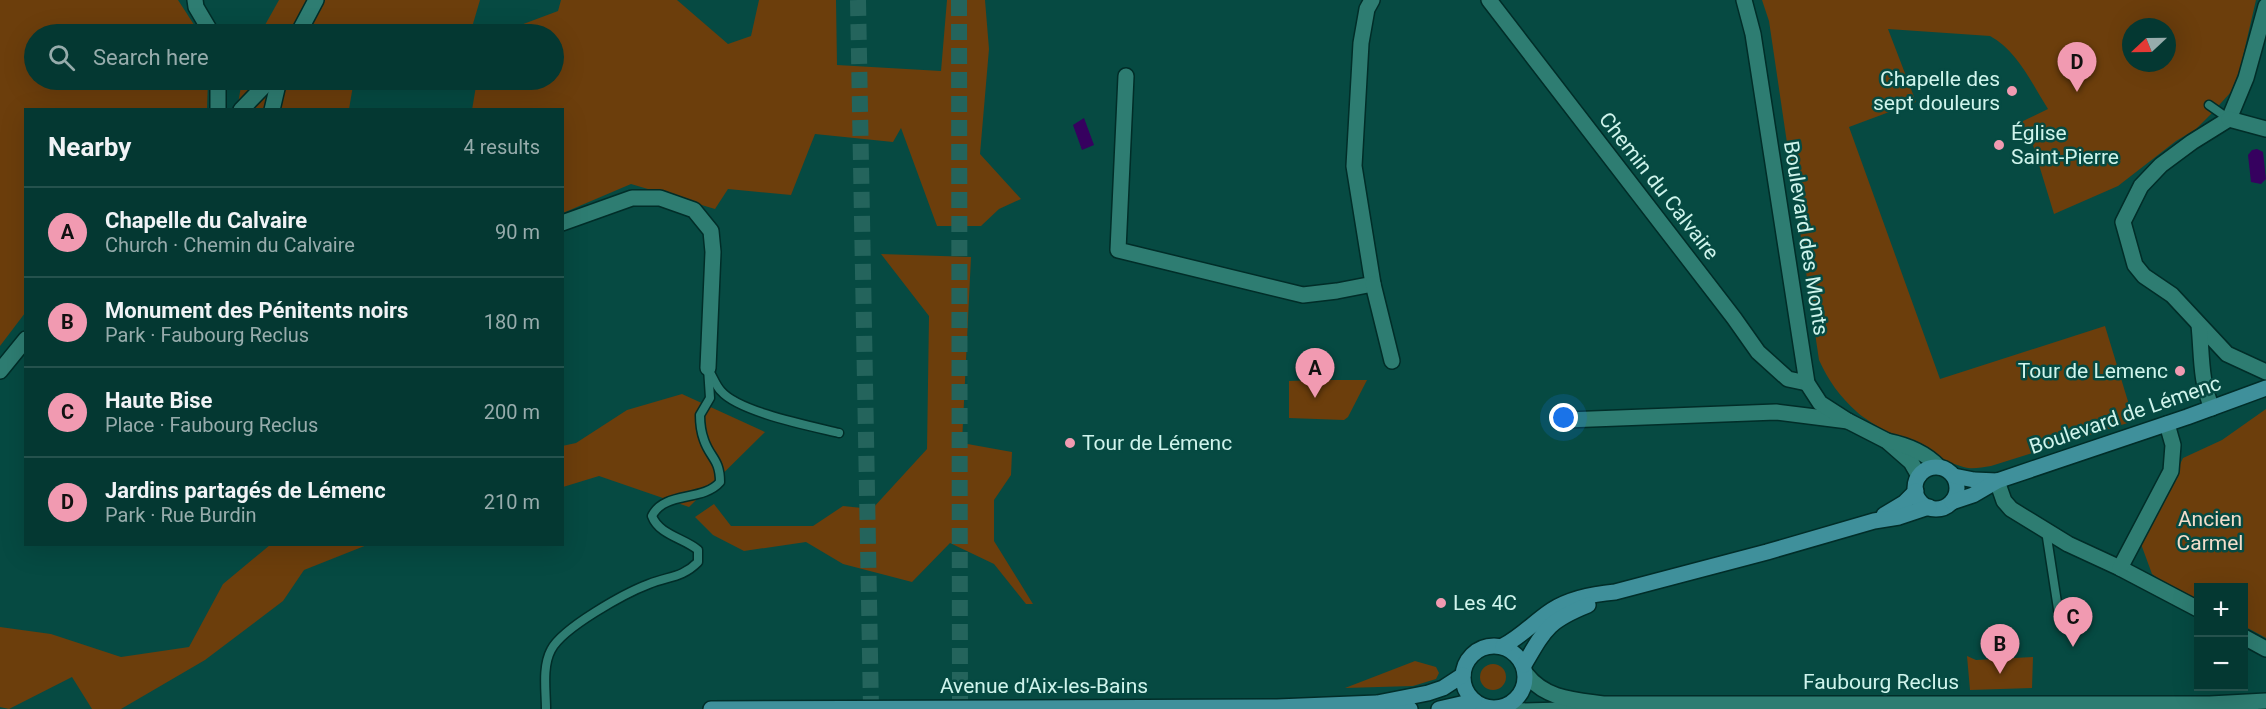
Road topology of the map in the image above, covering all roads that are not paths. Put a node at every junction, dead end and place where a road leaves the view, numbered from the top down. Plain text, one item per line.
1 (195, 0) edge
2 (316, 0) edge
3 (1372, 0) edge
4 (1489, 0) edge
5 (1744, 0) edge
6 (2266, 6) edge
7 (206, 24) edge
8 (303, 24) edge
9 (1126, 76) dead end
10 (218, 90) edge
11 (260, 90) edge
12 (277, 90) edge
13 (2209, 105) dead end
14 (218, 108) edge
15 (243, 108) edge
16 (272, 108) edge
17 (2229, 119) junction
18 (2266, 129) edge
19 (564, 223) edge
20 (1373, 284) junction
21 (2199, 325) junction
22 (24, 341) edge
23 (1392, 361) dead end
24 (708, 368) junction
25 (0, 371) edge
26 (2266, 372) edge
27 (1806, 383) junction
28 (2266, 388) edge
29 (2212, 408) junction
30 (1566, 420) dead end
31 (1848, 421) junction
32 (2167, 424) junction
33 (839, 434) dead end
34 (1887, 441) junction
35 (1939, 467) junction
36 (1954, 476) junction
37 (1996, 482) junction
38 (1918, 483) junction
39 (1952, 502) junction
40 (1929, 507) junction
41 (1874, 521) junction
42 (2046, 530) junction
43 (2120, 568) junction
44 (1615, 592) junction
45 (2194, 606) edge
46 (2060, 622) dead end
47 (2248, 639) edge
48 (1503, 646) junction
49 (2266, 648) edge
50 (1525, 669) junction
51 (1463, 675) junction
52 (2266, 700) edge
53 (1474, 701) junction
54 (1377, 703) junction
55 (1603, 704) junction
56 (1501, 708) edge
57 (546, 709) edge
58 (711, 709) edge
59 (1410, 709) edge
60 (1439, 709) edge

1 - 7 street
2 - 8 street
3 - 20 street
4 - 27 street, Chemin du Calvaire
5 - 27 street, Boulevard des Monts
6 - 17 street
9 - 20 street
10 - 14 street
11 - 15 street
12 - 16 street
13 - 17 lane
17 - 18 street
17 - 21 street
19 - 24 street
20 - 23 street
21 - 26 street
21 - 29 street
22 - 25 street
24 - 33 lane
24 - 57 lane
27 - 31 street
28 - 29 main road, Boulevard de Lémenc
29 - 32 main road, Boulevard de Lémenc
30 - 31 street
31 - 34 street
32 - 37 main road, Boulevard de Lémenc
32 - 43 street
34 - 35 street
34 - 38 street
35 - 36 main road
35 - 38 main road
36 - 37 main road, Boulevard de Lémenc
36 - 39 main road
37 - 39 main road, Boulevard de Lémenc
37 - 42 street
38 - 40 main road
38 - 41 main road
39 - 40 main road
40 - 41 main road
41 - 44 main road
42 - 43 street
42 - 46 lane
43 - 45 street
44 - 48 main road
44 - 50 main road
47 - 49 street
48 - 50 main road
48 - 51 main road
50 - 55 street, Faubourg Reclus
50 - 56 main road
51 - 53 main road
51 - 54 main road, Avenue d'Aix-les-Bains
52 - 55 street, Faubourg Reclus
53 - 56 main road
53 - 60 main road
54 - 58 main road, Avenue d'Aix-les-Bains
54 - 59 main road, Avenue d'Aix-les-Bains
55 - 56 lane, Faubourg Reclus

